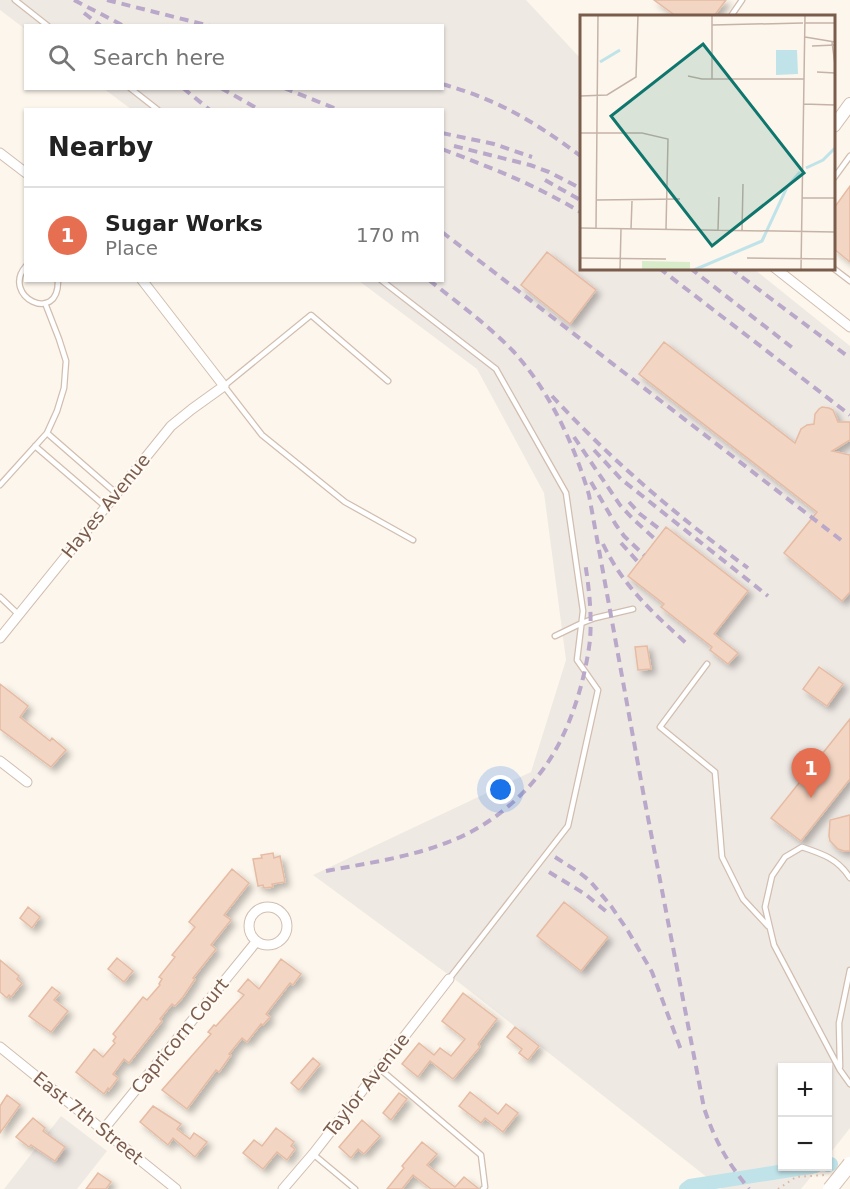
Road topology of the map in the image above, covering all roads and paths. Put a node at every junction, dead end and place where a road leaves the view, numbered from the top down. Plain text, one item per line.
1 (15, 0) edge
2 (742, 0) edge
3 (732, 15) edge
4 (45, 24) edge
5 (133, 90) edge
6 (850, 104) edge
7 (155, 108) edge
8 (835, 125) edge
9 (0, 154) edge
10 (850, 156) edge
11 (24, 172) edge
12 (835, 177) edge
13 (24, 268) edge
14 (778, 270) edge
15 (835, 270) edge
16 (850, 281) edge
17 (58, 282) edge
18 (144, 282) edge
19 (384, 282) edge
20 (45, 303) junction
21 (850, 327) edge
22 (388, 381) dead end
23 (224, 386) junction
24 (46, 433) junction
25 (35, 446) junction
26 (0, 485) edge
27 (117, 494) junction
28 (106, 507) junction
29 (413, 540) dead end
30 (0, 597) edge
31 (633, 609) dead end
32 (18, 614) junction
33 (582, 623) junction
34 (555, 636) dead end
35 (0, 638) edge
36 (707, 664) dead end
37 (0, 761) edge
38 (27, 782) dead end
39 (850, 878) edge
40 (770, 927) junction
41 (256, 942) junction
42 (850, 970) edge
43 (449, 980) joint
44 (0, 1047) edge
45 (380, 1069) junction
46 (840, 1070) junction
47 (850, 1084) edge
48 (103, 1130) junction
49 (313, 1154) junction
50 (850, 1164) edge
51 (829, 1174) dead end
52 (176, 1189) edge
53 (283, 1189) edge
54 (355, 1189) edge
55 (483, 1189) edge
56 (778, 1189) edge
57 (830, 1189) edge

1 - 4 lane
2 - 3 lane
5 - 7 lane
6 - 8 street
9 - 11 street
10 - 12 lane
13 - 20 lane
14 - 21 street
15 - 16 lane
17 - 20 lane
18 - 23 street
19 - 33 lane
20 - 24 lane
22 - 23 lane
23 - 27 street, Hayes Avenue
23 - 29 lane
24 - 25 lane
24 - 27 lane
25 - 26 lane
25 - 28 lane
27 - 28 street, Hayes Avenue
28 - 32 street, Hayes Avenue
30 - 32 lane
31 - 33 lane
32 - 35 street, Hayes Avenue
33 - 34 lane
33 - 43 lane
36 - 40 lane
37 - 38 street
39 - 40 lane
40 - 46 lane
41 - 41 street
41 - 48 street, Capricorn Court
42 - 46 lane
43 - 45 street, Taylor Avenue
44 - 48 street, East 7th Street
45 - 49 street, Taylor Avenue
45 - 55 lane
46 - 47 lane
48 - 52 street, East 7th Street
49 - 53 street, Taylor Avenue
49 - 54 lane
50 - 57 main road, bridge
51 - 56 path

